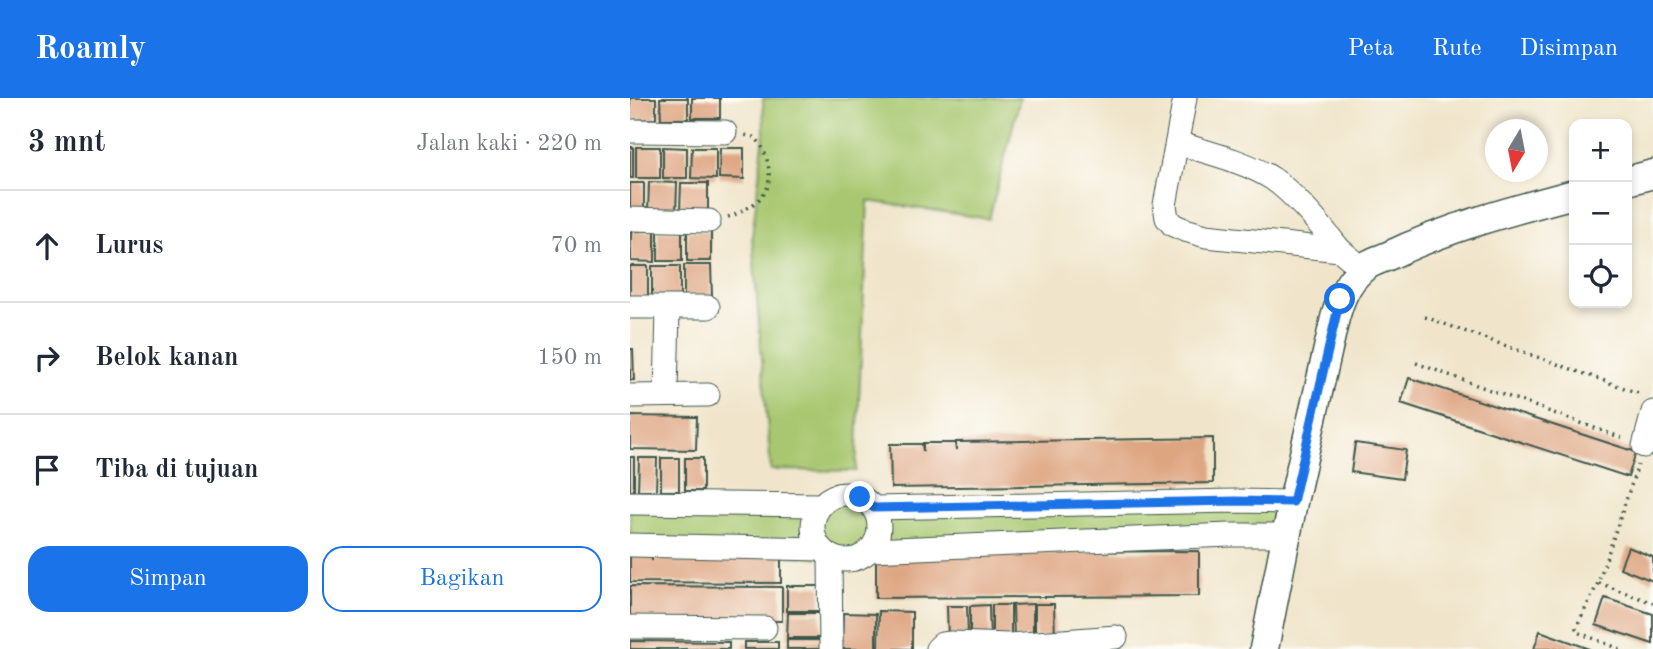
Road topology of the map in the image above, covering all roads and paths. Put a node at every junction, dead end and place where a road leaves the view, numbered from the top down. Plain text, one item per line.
1 (1185, 98) edge
2 (630, 131) edge
3 (725, 132) joint
4 (1177, 143) junction
5 (1653, 174) edge
6 (1632, 180) edge
7 (1569, 195) edge
8 (630, 219) edge
9 (709, 221) joint
10 (1340, 250) junction
11 (1362, 268) junction
12 (630, 307) edge
13 (708, 307) dead end
14 (668, 308) junction
15 (1425, 317) dead end
16 (1416, 363) dead end
17 (666, 395) junction
18 (708, 395) dead end
19 (630, 396) edge
20 (1647, 403) edge
21 (1644, 446) junction
22 (1293, 502) junction
23 (630, 503) edge
24 (820, 505) junction
25 (874, 508) junction
26 (1287, 534) junction
27 (630, 545) edge
28 (870, 550) junction
29 (825, 553) junction
30 (1598, 583) junction
31 (1653, 603) edge
32 (630, 627) edge
33 (765, 628) dead end
34 (1116, 637) dead end
35 (734, 639) edge
36 (1010, 647) edge
37 (831, 649) edge
38 (937, 649) edge
39 (1264, 649) edge
40 (1620, 649) edge

1 - 4 street
2 - 3 street
3 - 9 path
4 - 10 street
4 - 10 street
5 - 6 street
7 - 11 street
8 - 9 street
10 - 11 street
11 - 22 street
12 - 14 street
13 - 14 street
14 - 17 street
15 - 20 path
16 - 21 path
17 - 18 street
17 - 19 street
20 - 21 street
21 - 30 path
22 - 25 street
22 - 26 street
23 - 24 street
24 - 25 street
24 - 29 street
25 - 28 street
26 - 28 street
26 - 39 street
27 - 29 street
28 - 29 street
29 - 37 street
30 - 31 path
30 - 40 path
32 - 35 street
33 - 35 street
34 - 36 street
36 - 38 street

